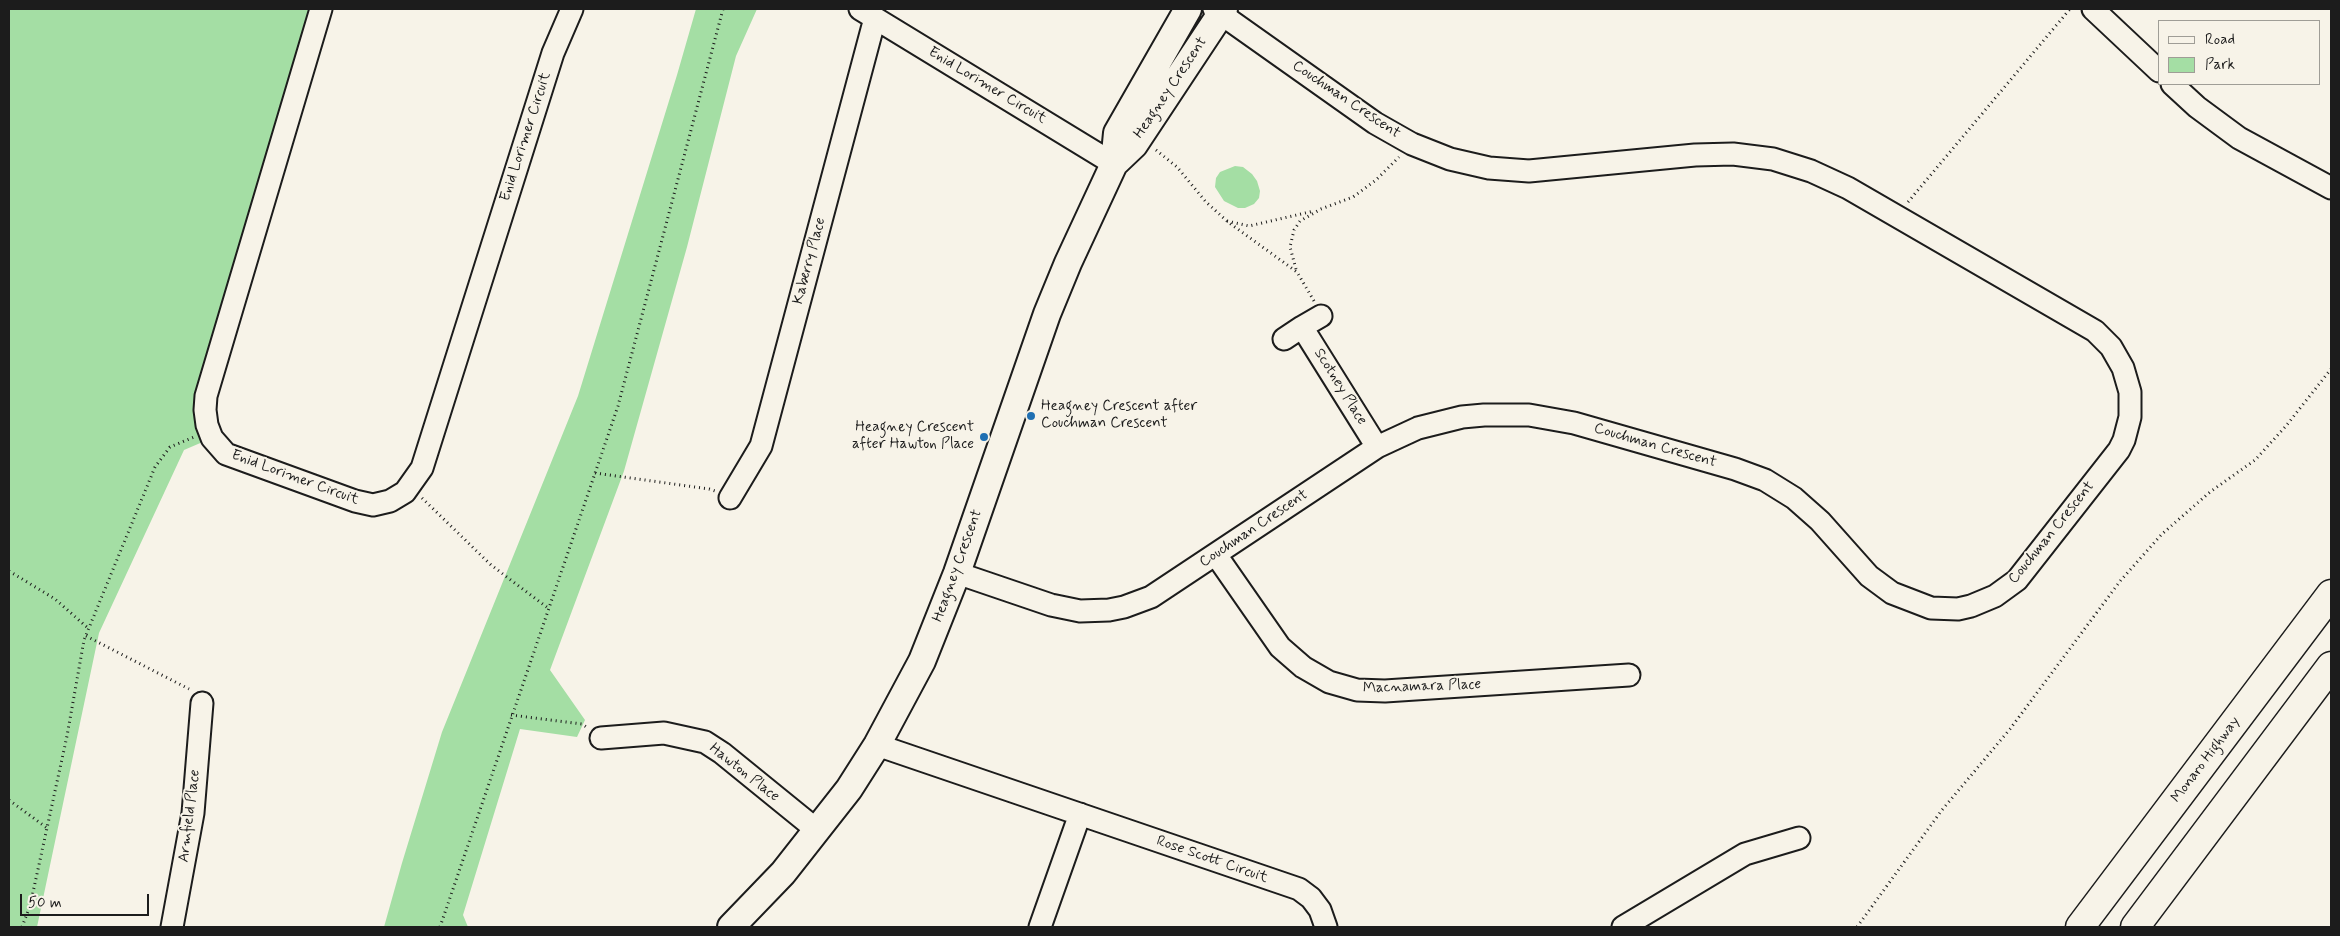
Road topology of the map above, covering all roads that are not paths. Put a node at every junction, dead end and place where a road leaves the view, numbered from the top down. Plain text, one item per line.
1 (321, 9) edge
2 (572, 9) edge
3 (1188, 9) edge
4 (2093, 9) edge
5 (1220, 10) edge
6 (867, 13) edge
7 (2158, 70) edge
8 (2173, 85) edge
9 (1114, 164) junction
10 (2331, 188) edge
11 (1321, 316) road end
12 (1302, 327) junction
13 (1284, 338) dead end
14 (1377, 447) junction
15 (730, 498) road end
16 (1216, 555) junction
17 (957, 573) junction
18 (2331, 594) edge
19 (2331, 666) edge
20 (1629, 676) dead end
21 (202, 703) dead end
22 (601, 738) road end
23 (877, 745) junction
24 (1080, 814) junction
25 (818, 832) junction
26 (1799, 838) dead end
27 (172, 927) edge
28 (732, 927) edge
29 (1040, 927) edge
30 (1326, 927) edge
31 (1622, 927) edge
32 (2080, 927) edge
33 (2135, 927) edge

1 - 2 street, Enid Lorimer Circuit
3 - 9 street, Heagney Crescent
4 - 7 street
5 - 9 street, Heagney Crescent
5 - 14 street, Couchman Crescent
6 - 9 street, Enid Lorimer Circuit
6 - 15 street, Kaberry Place
8 - 10 street
9 - 17 street, Heagney Crescent
11 - 12 street
12 - 13 street
12 - 14 street, Scotney Place
14 - 16 street, Couchman Crescent
16 - 17 street, Couchman Crescent
16 - 20 street, Macnamara Place
17 - 23 street, Heagney Crescent
18 - 32 highway, Monaro Highway
19 - 33 highway
21 - 27 street, Armfield Place
22 - 25 street, Hawton Place
23 - 24 street, Rose Scott Circuit
23 - 25 street, Heagney Crescent
24 - 29 street
24 - 30 street, Rose Scott Circuit
25 - 28 street, Heagney Crescent
26 - 31 street

